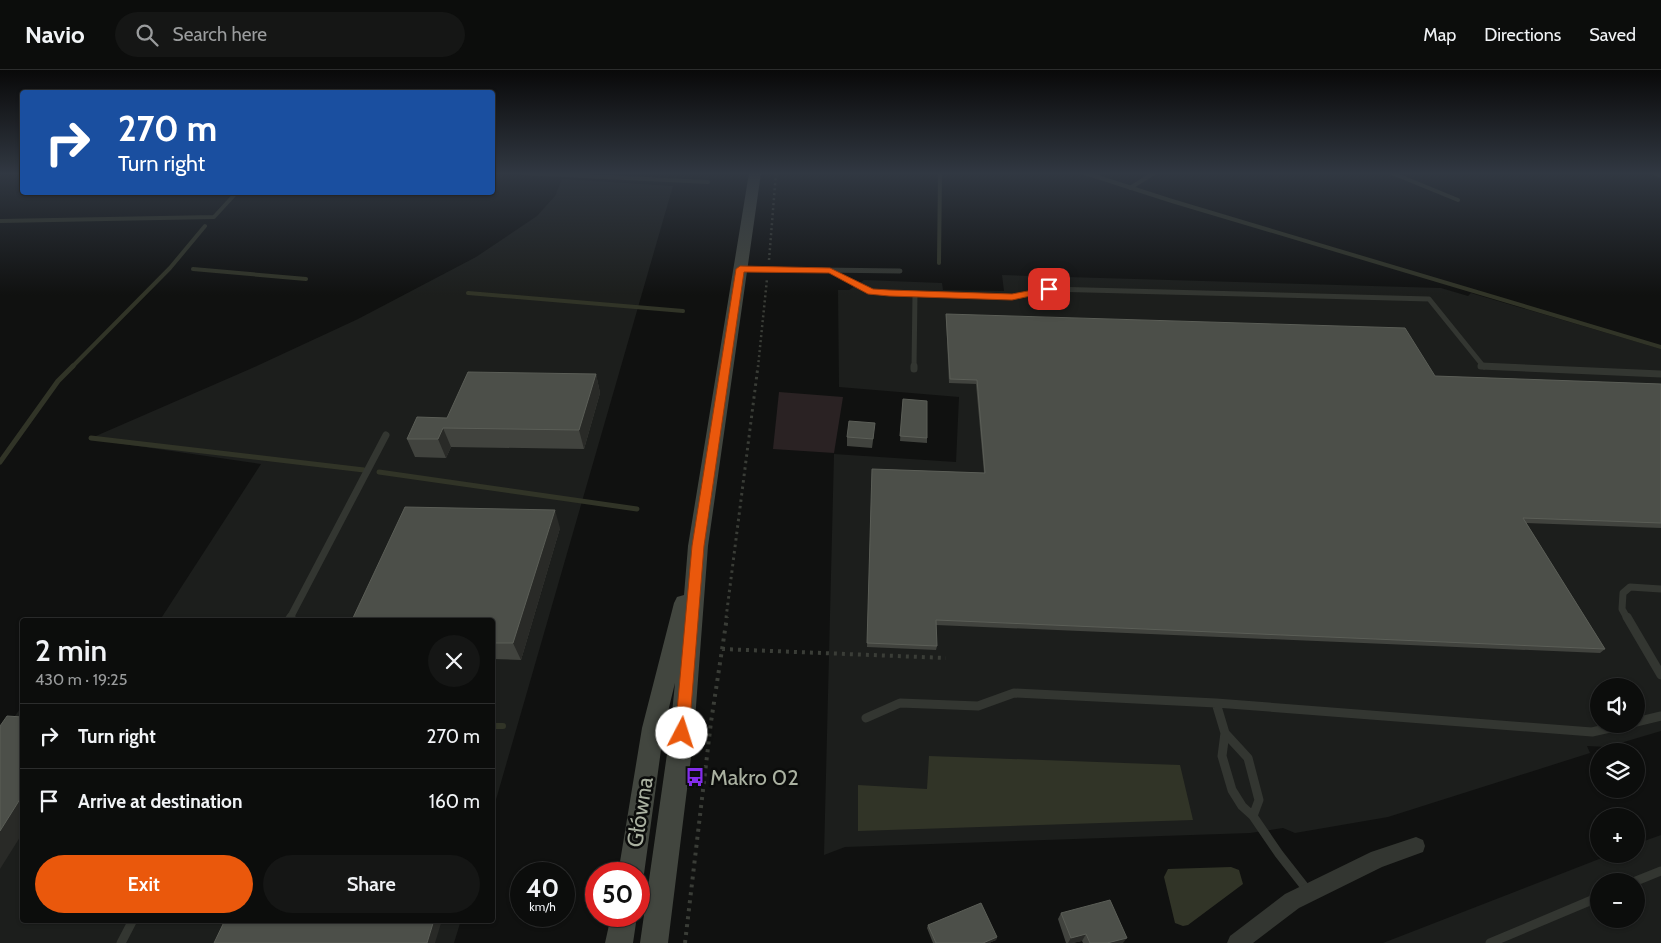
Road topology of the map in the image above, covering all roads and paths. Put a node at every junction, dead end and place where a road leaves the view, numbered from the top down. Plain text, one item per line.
1 (749, 214) edge
2 (772, 214) edge
3 (768, 265) dead end
4 (740, 269) junction
5 (830, 271) junction
6 (900, 272) dead end
7 (768, 273) dead end
8 (916, 294) junction
9 (914, 369) dead end
10 (1661, 374) edge
11 (386, 435) dead end
12 (698, 546) junction
13 (1661, 589) edge
14 (290, 618) edge
15 (722, 649) junction
16 (946, 658) dead end
17 (1661, 675) edge
18 (1216, 703) junction
19 (1661, 716) edge
20 (866, 718) dead end
21 (1645, 720) edge
22 (1590, 732) edge
23 (1225, 733) junction
24 (1253, 816) junction
25 (1416, 846) dead end
26 (633, 862) edge
27 (1661, 871) edge
28 (1645, 877) edge
29 (1309, 892) junction
30 (1590, 901) edge
31 (131, 923) edge
32 (622, 927) edge
33 (121, 943) edge
34 (619, 943) edge
35 (654, 943) edge
36 (685, 943) edge
37 (1237, 943) edge
38 (1490, 943) edge

1 - 4 main road, Główna
2 - 3 path
4 - 5 lane
4 - 12 main road, Główna
5 - 6 lane
5 - 8 lane
7 - 15 path
8 - 9 lane
8 - 10 lane
11 - 14 lane
12 - 26 main road, Główna
12 - 35 main road, Główna
13 - 17 lane
15 - 16 path
15 - 36 path
18 - 20 lane
18 - 22 lane
18 - 23 lane
19 - 21 lane
23 - 24 lane
23 - 24 lane
24 - 29 lane
25 - 29 street
27 - 28 lane
29 - 37 street
30 - 38 lane
31 - 33 lane
32 - 34 main road

